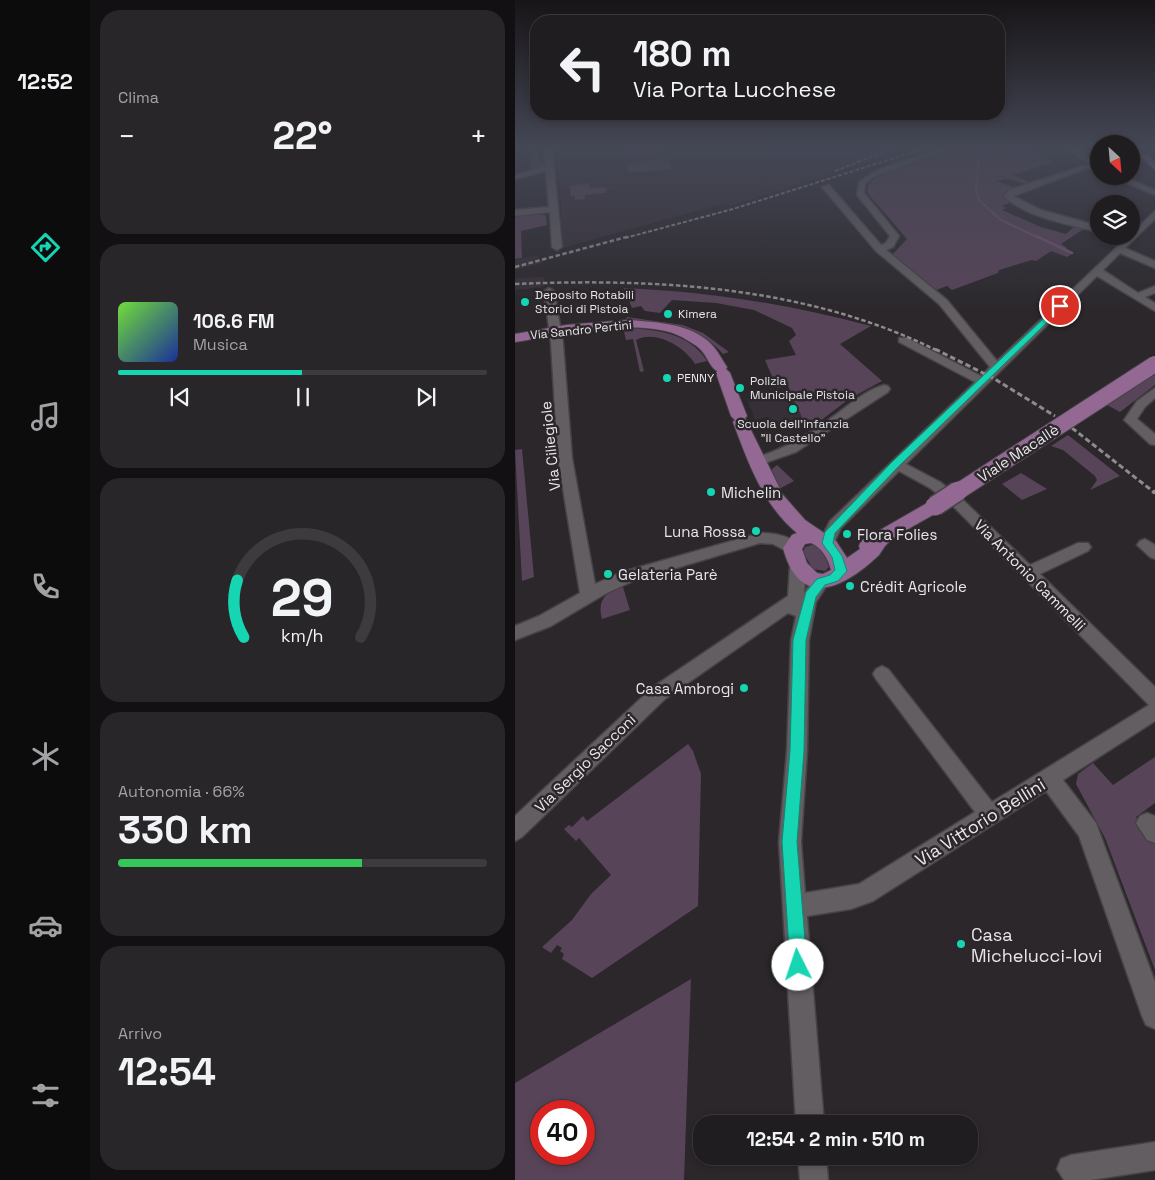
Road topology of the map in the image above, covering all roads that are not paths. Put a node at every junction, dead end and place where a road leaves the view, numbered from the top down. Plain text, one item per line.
1 (554, 203) edge
2 (840, 203) edge
3 (868, 203) edge
4 (1020, 203) edge
5 (555, 209) junction
6 (515, 213) edge
7 (1155, 214) edge
8 (1090, 227) edge
9 (1140, 227) edge
10 (1122, 245) edge
11 (557, 247) dead end
12 (879, 249) junction
13 (1119, 249) junction
14 (1155, 265) edge
15 (1097, 271) junction
16 (1155, 289) edge
17 (549, 291) dead end
18 (1137, 297) junction
19 (1155, 308) edge
20 (556, 331) junction
21 (515, 338) edge
22 (903, 340) dead end
23 (1155, 364) edge
24 (996, 367) junction
25 (981, 381) junction
26 (884, 389) dead end
27 (1155, 392) edge
28 (1155, 441) edge
29 (756, 462) junction
30 (896, 464) junction
31 (879, 541) junction
32 (808, 544) junction
33 (1083, 547) dead end
34 (841, 571) junction
35 (1028, 573) junction
36 (821, 582) junction
37 (589, 597) junction
38 (795, 600) junction
39 (515, 634) edge
40 (799, 640) junction
41 (883, 674) dead end
42 (1155, 699) edge
43 (1155, 711) edge
44 (1049, 779) junction
45 (990, 816) junction
46 (517, 821) edge
47 (794, 906) junction
48 (1155, 1016) edge
49 (809, 1115) edge
50 (1155, 1156) edge
51 (813, 1165) edge
52 (1071, 1169) dead end
53 (814, 1180) edge

1 - 5 street
2 - 12 street
3 - 12 street
4 - 8 street
5 - 6 street
5 - 11 street
7 - 9 street
10 - 13 street
12 - 24 street
13 - 14 street
13 - 15 street
15 - 18 street
15 - 24 street
16 - 18 street
17 - 20 street, Via Ciliegiole
18 - 19 street
20 - 21 main road, Via Sandro Pertini
20 - 29 main road, Via Sandro Pertini
20 - 37 street, Via Ciliegiole
22 - 25 street
23 - 31 main road, Viale Macallè, bridge
24 - 25 street
25 - 30 street
26 - 29 street
27 - 28 street
29 - 32 main road, Via Sandro Pertini
30 - 32 street
30 - 35 street, Via Antonio Cammelli
31 - 32 main road, Viale Macallè
31 - 34 main road, Viale Macallè
32 - 34 main road
32 - 36 main road
32 - 37 street
32 - 38 street
33 - 35 street
34 - 36 main road, Viale Macallè
35 - 42 street, Via Antonio Cammelli
36 - 40 street
37 - 39 street
38 - 40 street
38 - 46 street, Via Sergio Sacconi
40 - 47 street
41 - 45 street
43 - 44 street, Via Vittorio Bellini
44 - 45 street, Via Vittorio Bellini
44 - 48 street
45 - 47 street, Via Vittorio Bellini
47 - 49 street
50 - 52 street
51 - 53 street

